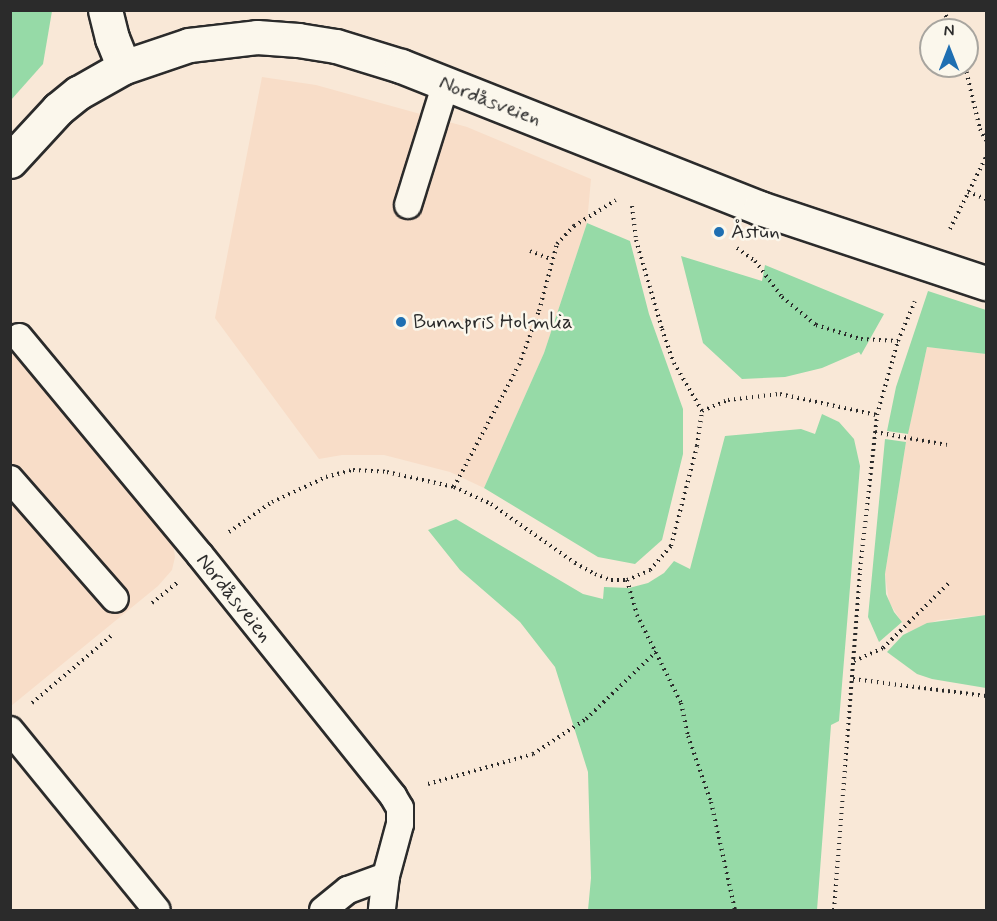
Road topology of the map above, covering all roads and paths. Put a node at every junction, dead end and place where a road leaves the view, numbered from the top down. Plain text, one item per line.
1 (105, 10) edge
2 (124, 66) junction
3 (968, 78) edge
4 (446, 83) junction
5 (987, 141) edge
6 (987, 157) edge
7 (10, 161) edge
8 (968, 192) junction
9 (987, 199) edge
10 (616, 200) dead end
11 (408, 205) dead end
12 (632, 206) dead end
13 (948, 232) dead end
14 (737, 248) dead end
15 (530, 251) dead end
16 (551, 259) junction
17 (987, 283) edge
18 (916, 298) dead end
19 (19, 337) dead end
20 (898, 341) junction
21 (702, 411) junction
22 (877, 416) junction
23 (875, 432) junction
24 (947, 445) dead end
25 (10, 478) edge
26 (454, 487) junction
27 (200, 555) junction
28 (627, 580) junction
29 (949, 584) dead end
30 (115, 599) dead end
31 (148, 607) dead end
32 (118, 631) dead end
33 (657, 651) junction
34 (854, 661) junction
35 (853, 679) junction
36 (987, 696) edge
37 (29, 706) dead end
38 (10, 730) edge
39 (393, 796) junction
40 (386, 876) junction
41 (157, 910) edge
42 (323, 910) edge
43 (381, 910) edge
44 (735, 910) edge
45 (834, 910) edge

1 - 2 street
2 - 4 street, Nordåsveien
2 - 7 street, Nordåsveien
3 - 5 path
4 - 11 lane
4 - 17 street, Nordåsveien
6 - 8 path
8 - 9 path
8 - 13 path
10 - 16 path
12 - 21 path
14 - 20 path
15 - 16 path
16 - 26 path
18 - 20 path
19 - 27 lane, Nordåsveien
20 - 22 path
21 - 22 path
21 - 28 path
22 - 23 path
23 - 24 path
23 - 34 path
25 - 30 lane
26 - 27 path
26 - 28 path
27 - 31 path
27 - 39 lane, Nordåsveien
28 - 33 path
29 - 34 path
32 - 37 path
33 - 39 path
33 - 44 path
34 - 35 path
35 - 36 path
35 - 45 path
38 - 41 lane
39 - 40 lane, Nordåsveien
40 - 42 lane
40 - 43 lane, Nordåsveien

